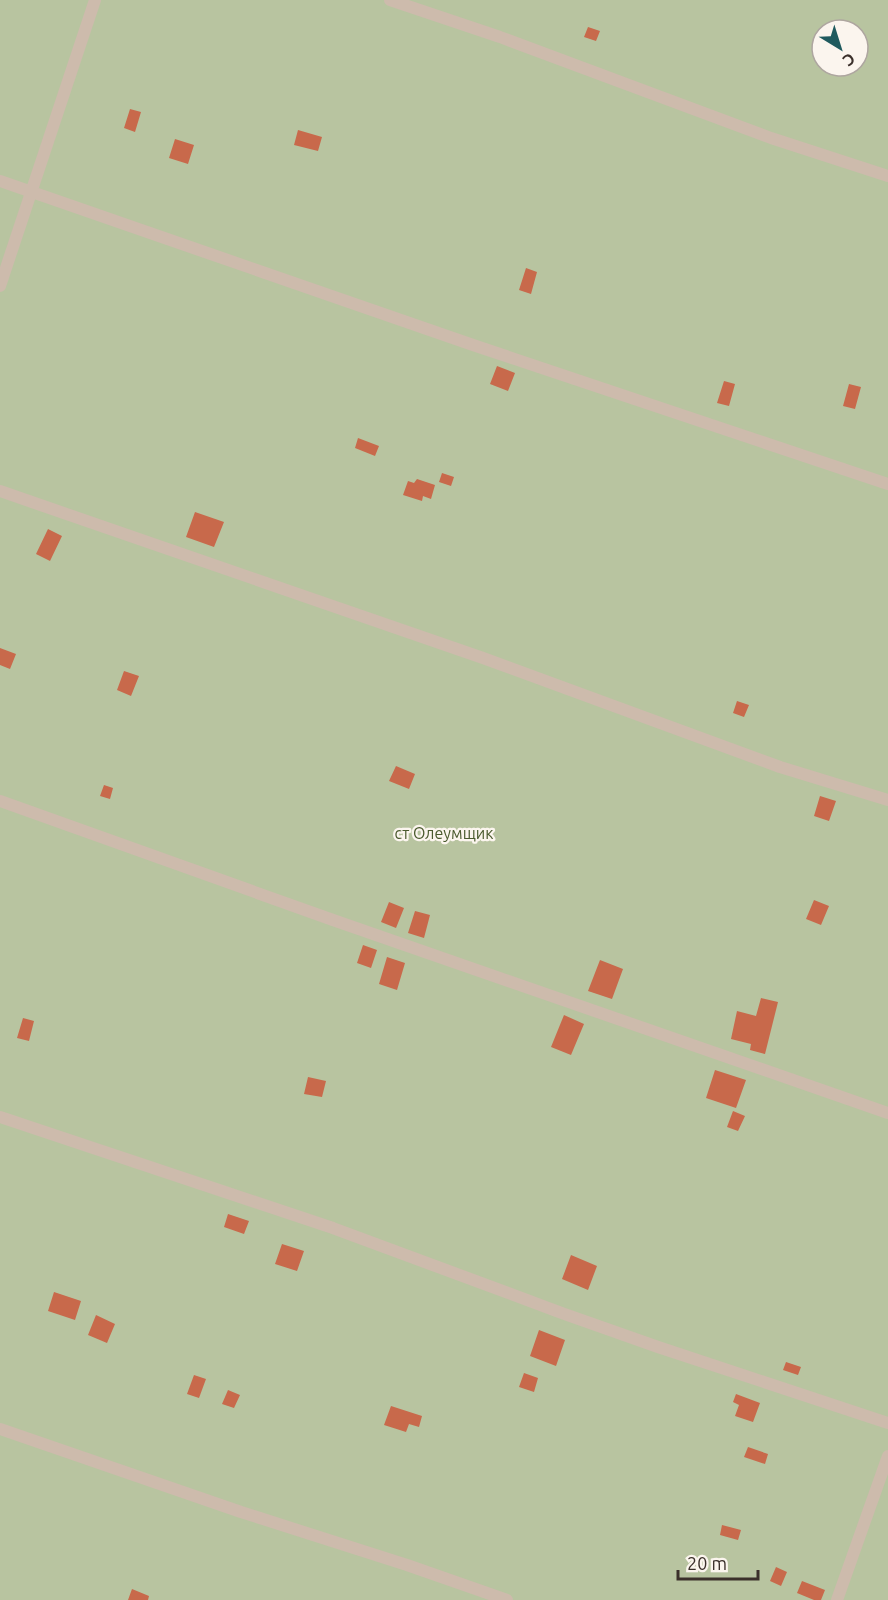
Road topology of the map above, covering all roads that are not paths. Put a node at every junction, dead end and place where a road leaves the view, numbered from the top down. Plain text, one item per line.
1 (95, 0) edge
2 (390, 0) edge
3 (888, 176) edge
4 (0, 181) edge
5 (31, 192) junction
6 (0, 286) edge
7 (888, 484) edge
8 (0, 491) edge
9 (888, 800) edge
10 (0, 801) edge
11 (888, 1113) edge
12 (0, 1117) edge
13 (888, 1423) edge
14 (0, 1429) edge
15 (888, 1456) edge
16 (507, 1600) edge
17 (837, 1600) edge

1 - 5 lane
2 - 3 lane
4 - 5 lane
5 - 6 lane
5 - 7 lane
8 - 9 lane
10 - 11 lane
12 - 13 lane
14 - 16 lane
15 - 17 lane

